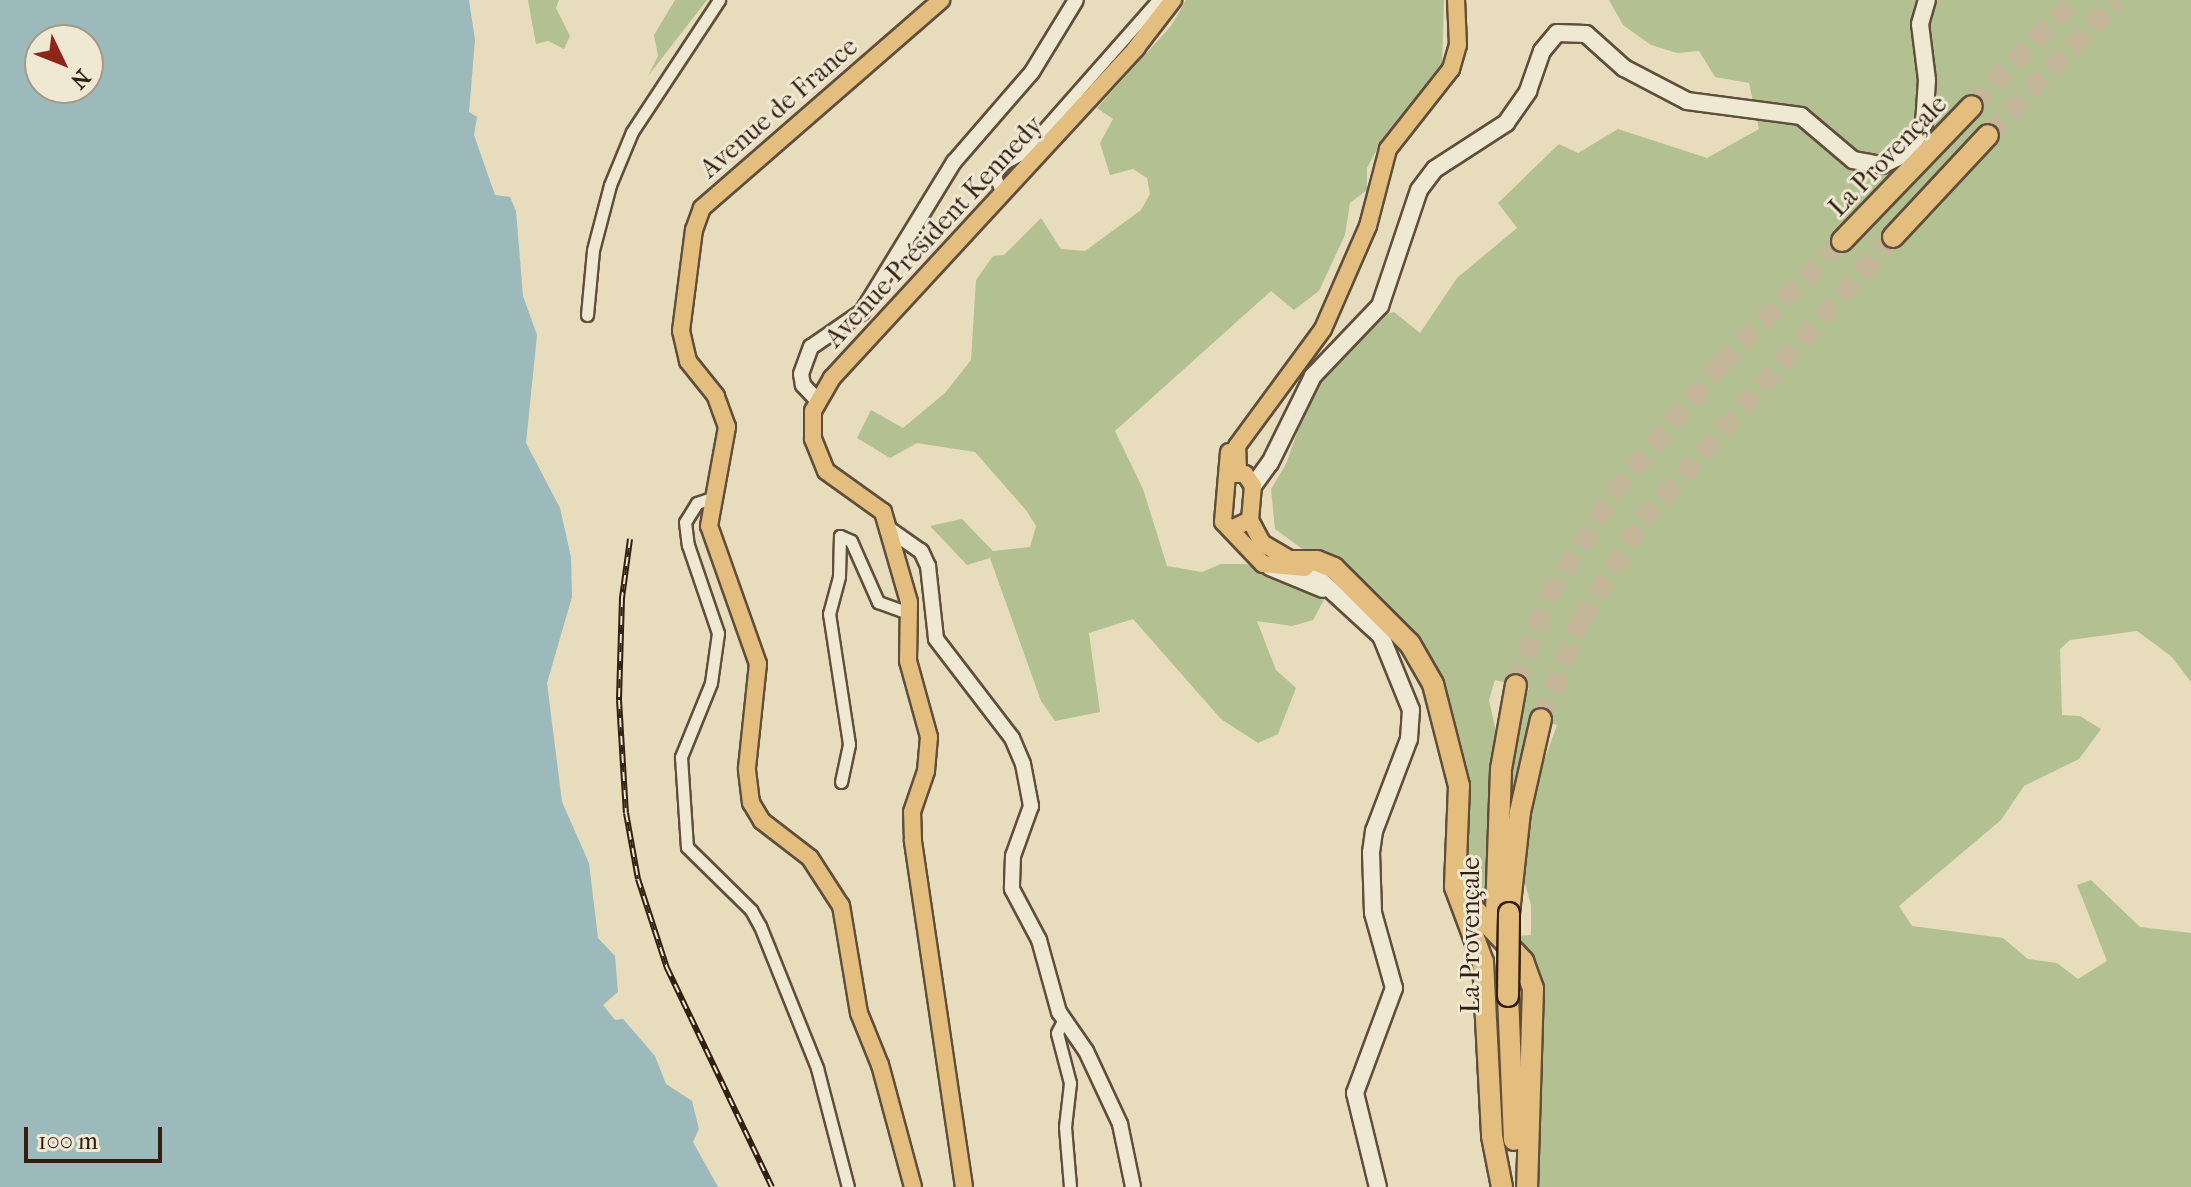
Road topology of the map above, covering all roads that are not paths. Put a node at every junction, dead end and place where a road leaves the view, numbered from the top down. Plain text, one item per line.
1 (719, 0) edge
2 (941, 0) edge
3 (1076, 0) edge
4 (1158, 0) edge
5 (1173, 0) edge
6 (1456, 0) edge
7 (1927, 0) edge
8 (1972, 106) tunnel mouth
9 (1988, 135) tunnel mouth
10 (1002, 194) junction
11 (1893, 237) tunnel mouth
12 (1842, 241) tunnel mouth
13 (587, 315) dead end
14 (817, 400) junction
15 (1240, 478) junction
16 (712, 498) junction
17 (1250, 520) junction
18 (1231, 529) junction
19 (889, 535) junction
20 (1299, 564) junction
21 (1270, 567) junction
22 (1345, 602) junction
23 (909, 613) junction
24 (1516, 685) tunnel mouth
25 (1541, 719) tunnel mouth
26 (841, 782) dead end
27 (1458, 858) junction
28 (1503, 913) junction
29 (1502, 995) junction
30 (1063, 1021) junction
31 (848, 1187) edge
32 (913, 1187) edge
33 (964, 1187) edge
34 (1070, 1187) edge
35 (1133, 1187) edge
36 (1378, 1187) edge
37 (1505, 1187) edge
38 (1521, 1187) edge
39 (1527, 1187) edge

1 - 13 street
2 - 16 main road, Avenue de France
3 - 14 street
4 - 10 street
5 - 10 main road, Avenue Président Kennedy
6 - 15 main road
7 - 15 main road
8 - 12 highway, La Provençale
9 - 11 highway
10 - 14 main road, Avenue Président Kennedy
14 - 19 main road
15 - 17 main road
15 - 18 main road
16 - 31 street
16 - 32 main road, Avenue de France
17 - 18 main road
17 - 20 main road
18 - 21 main road
19 - 23 main road
19 - 30 street
20 - 21 main road
20 - 22 main road
20 - 27 highway
21 - 22 main road
22 - 36 main road
23 - 26 street
23 - 33 main road
24 - 28 highway, La Provençale
25 - 28 highway, La Provençale
27 - 37 highway
27 - 39 highway
28 - 29 highway, La Provençale
29 - 37 highway, La Provençale
29 - 38 highway, La Provençale
30 - 34 street
30 - 35 street

